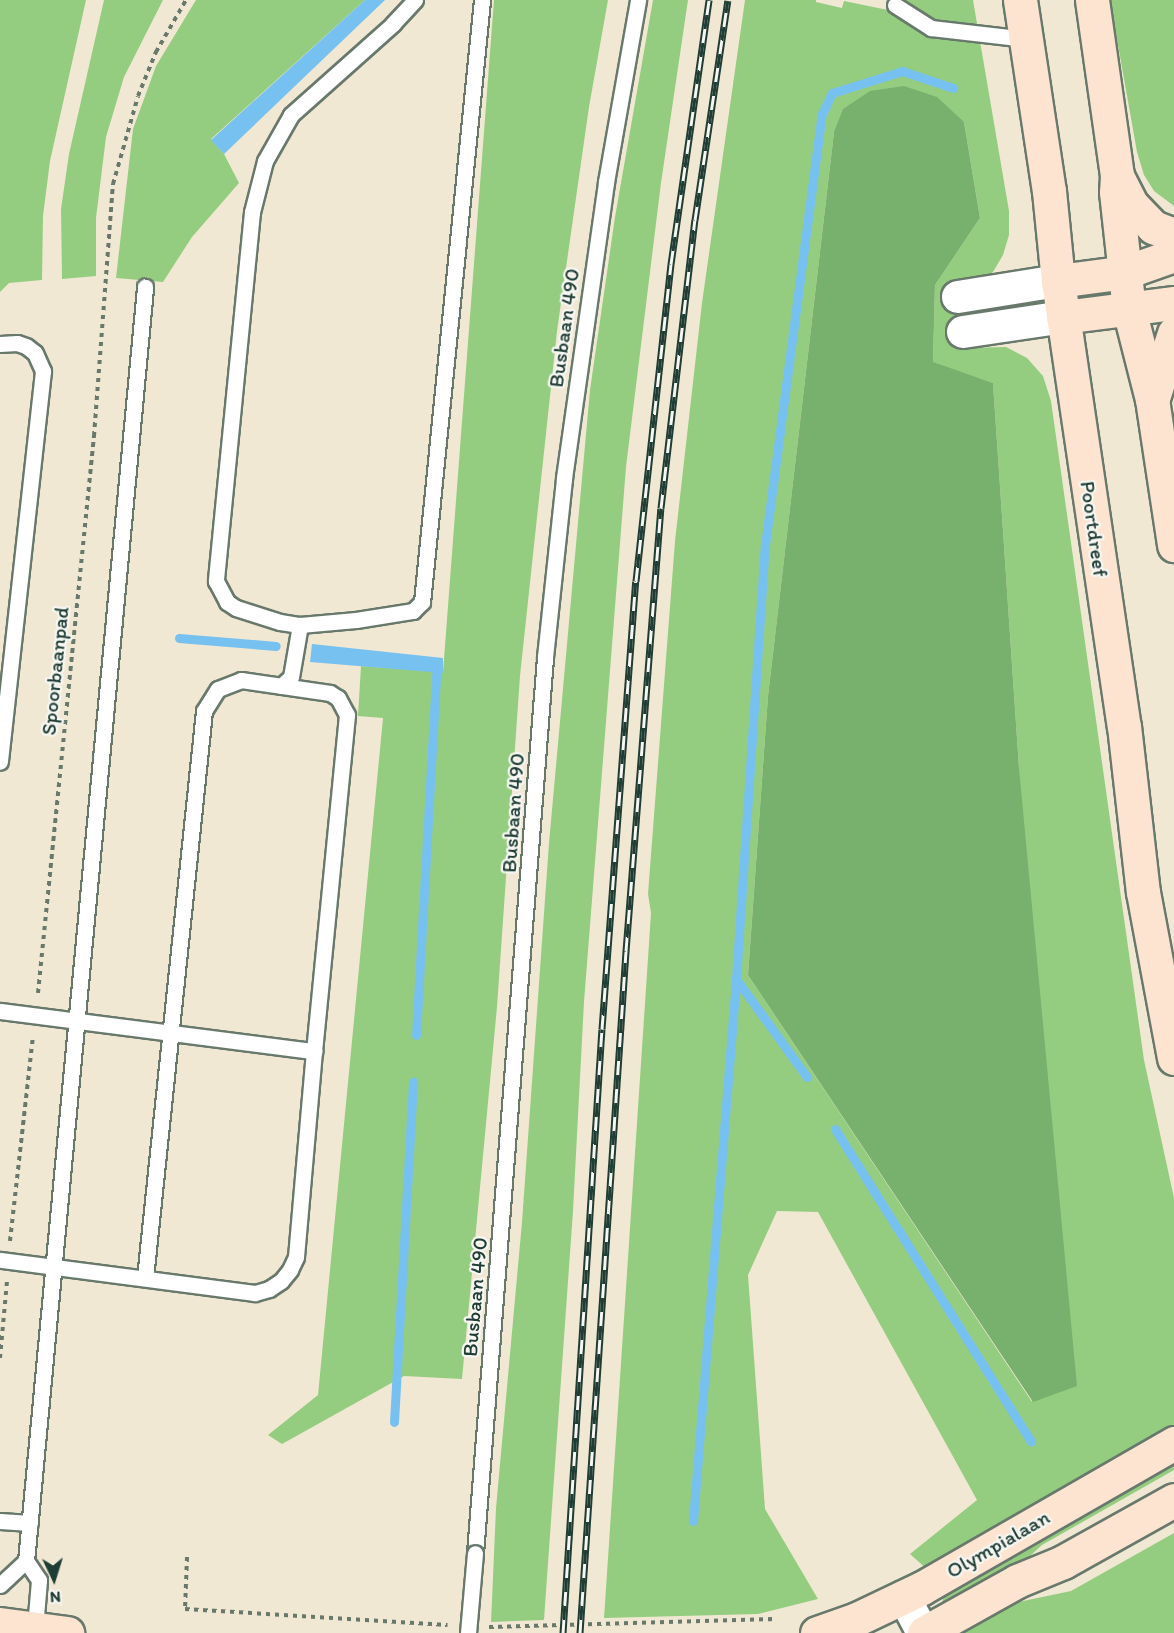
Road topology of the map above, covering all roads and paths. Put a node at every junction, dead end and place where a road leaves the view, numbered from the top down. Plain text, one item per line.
1 (186, 0) edge
2 (416, 0) edge
3 (482, 0) edge
4 (638, 0) edge
5 (1020, 0) edge
6 (1092, 0) edge
7 (894, 5) dead end
8 (1026, 39) junction
9 (1117, 175) junction
10 (1174, 235) edge
11 (1174, 255) edge
12 (1126, 272) junction
13 (1058, 281) junction
14 (145, 287) dead end
15 (958, 297) dead end
16 (1174, 303) edge
17 (1129, 309) junction
18 (1063, 317) junction
19 (963, 332) dead end
20 (1174, 333) edge
21 (0, 344) edge
22 (1152, 399) junction
23 (1174, 545) edge
24 (300, 625) junction
25 (281, 686) junction
26 (0, 762) edge
27 (0, 1011) edge
28 (35, 1016) junction
29 (77, 1020) junction
30 (171, 1033) junction
31 (314, 1051) junction
32 (1174, 1058) edge
33 (4, 1261) edge
34 (54, 1265) junction
35 (145, 1278) junction
36 (0, 1358) edge
37 (1174, 1443) edge
38 (1174, 1500) edge
39 (0, 1521) edge
40 (30, 1523) junction
41 (26, 1561) junction
42 (0, 1585) edge
43 (904, 1597) junction
44 (0, 1624) edge
45 (45, 1631) edge
46 (468, 1633) edge
47 (817, 1633) edge
48 (924, 1633) edge

1 - 28 path, Spoorbaanpad
2 - 24 lane
3 - 24 lane
4 - 46 lane, Busbaan 490, bridge
5 - 8 main road, Poortdreef
6 - 9 main road
7 - 8 lane
8 - 13 main road, Poortdreef
9 - 10 main road
9 - 12 main road
11 - 12 main road
12 - 13 main road
12 - 17 main road
13 - 15 street
13 - 18 main road, Poortdreef
14 - 29 lane
16 - 17 main road
17 - 18 main road
17 - 22 main road
18 - 19 street
18 - 32 main road, Poortdreef
20 - 22 main road
21 - 26 lane
22 - 23 main road
24 - 25 lane
25 - 30 lane
25 - 31 lane
27 - 28 lane
28 - 29 lane
28 - 33 path, Spoorbaanpad
29 - 30 lane
29 - 34 lane
30 - 31 lane
30 - 35 lane
31 - 35 lane
33 - 34 lane
33 - 36 path, Spoorbaanpad
34 - 35 lane
34 - 40 lane
37 - 43 main road, Olympialaan
38 - 48 main road, Olympialaan
39 - 40 lane
40 - 41 lane
41 - 42 lane
41 - 45 lane
43 - 47 main road, Olympialaan
43 - 48 street
44 - 45 main road

